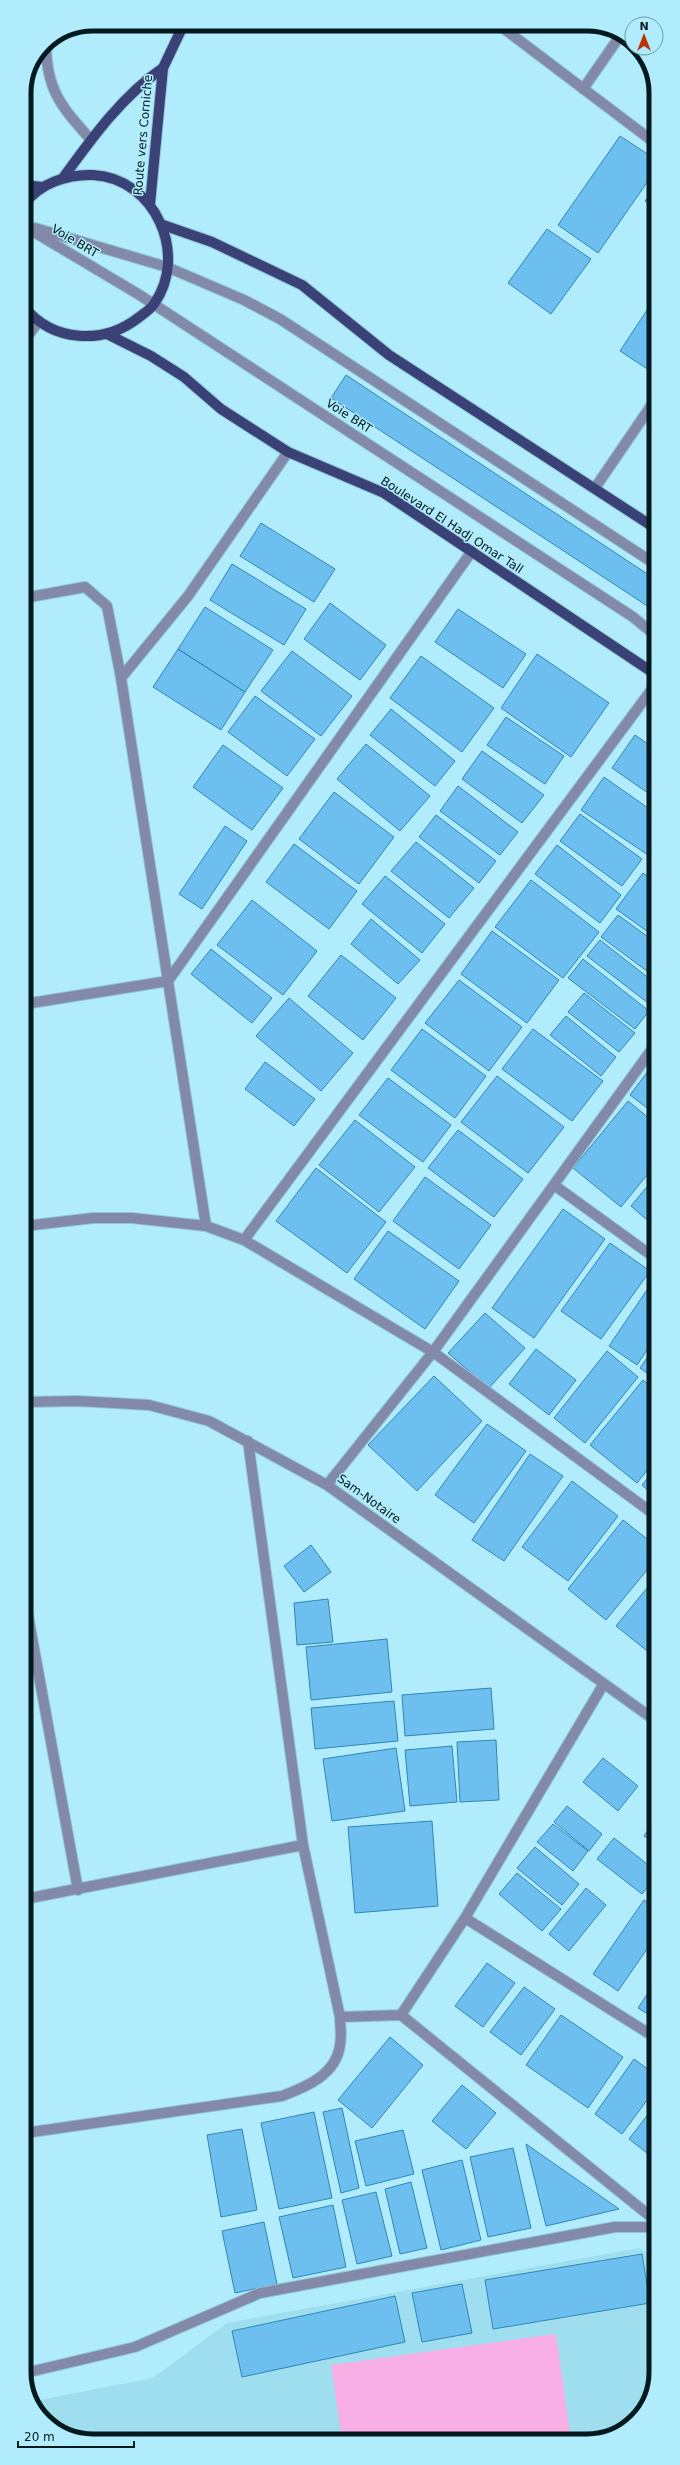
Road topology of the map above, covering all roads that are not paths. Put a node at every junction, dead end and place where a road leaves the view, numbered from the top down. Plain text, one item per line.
1 (181, 31) edge
2 (508, 31) edge
3 (618, 39) edge
4 (46, 52) edge
5 (163, 68) junction
6 (583, 89) junction
7 (649, 138) edge
8 (91, 140) junction
9 (63, 178) junction
10 (31, 186) edge
11 (42, 187) junction
12 (31, 198) edge
13 (150, 204) junction
14 (163, 225) junction
15 (31, 227) edge
16 (31, 229) edge
17 (167, 267) junction
18 (154, 305) junction
19 (31, 314) edge
20 (39, 321) junction
21 (31, 332) edge
22 (107, 334) junction
23 (649, 409) edge
24 (288, 452) junction
25 (595, 488) junction
26 (649, 524) edge
27 (472, 551) junction
28 (649, 560) edge
29 (31, 597) edge
30 (649, 630) edge
31 (649, 670) edge
32 (121, 678) junction
33 (649, 693) edge
34 (168, 981) junction
35 (31, 1003) edge
36 (649, 1053) edge
37 (554, 1185) junction
38 (31, 1225) edge
39 (206, 1226) junction
40 (244, 1240) junction
41 (649, 1254) edge
42 (433, 1352) junction
43 (31, 1402) edge
44 (248, 1441) junction
45 (327, 1485) junction
46 (649, 1510) edge
47 (31, 1665) edge
48 (603, 1685) junction
49 (649, 1716) edge
50 (303, 1845) junction
51 (78, 1890) junction
52 (31, 1898) edge
53 (465, 1918) junction
54 (402, 2015) junction
55 (340, 2017) junction
56 (649, 2034) edge
57 (31, 2131) edge
58 (649, 2215) edge
59 (649, 2227) edge
60 (31, 2372) edge

1 - 5 main road, Route vers Corniche
2 - 6 street
3 - 6 street
4 - 8 street
5 - 8 main road, Route vers Corniche
5 - 13 main road, Route vers Corniche
6 - 7 street
8 - 9 main road, Route vers Corniche
9 - 11 main road
9 - 13 main road
10 - 11 main road
11 - 12 main road
13 - 14 main road
14 - 17 main road
14 - 25 main road
15 - 17 street, Voie BRT
16 - 18 street, Voie BRT
17 - 18 main road
17 - 28 street, Voie BRT
18 - 22 main road
18 - 30 street, Voie BRT
19 - 20 main road
20 - 21 street
20 - 22 main road
22 - 24 main road, Boulevard El Hadj Omar Tall
23 - 25 street
24 - 27 main road, Boulevard El Hadj Omar Tall
24 - 32 street
25 - 26 main road
27 - 31 main road, Boulevard El Hadj Omar Tall
27 - 34 street
29 - 32 street
32 - 34 street
33 - 40 street
34 - 35 street
34 - 39 street
36 - 37 street
37 - 41 street
37 - 42 street
38 - 39 street
39 - 40 street
40 - 42 street
42 - 45 street
42 - 46 street
43 - 44 street, Sam-Notaire
44 - 45 street, Sam-Notaire
44 - 50 street
45 - 48 street, Sam-Notaire
47 - 51 street
48 - 49 street, Sam-Notaire
48 - 53 street
50 - 51 street
50 - 55 street
51 - 52 street
53 - 54 street
53 - 56 street
54 - 55 street
54 - 58 street
55 - 57 street
59 - 60 street

